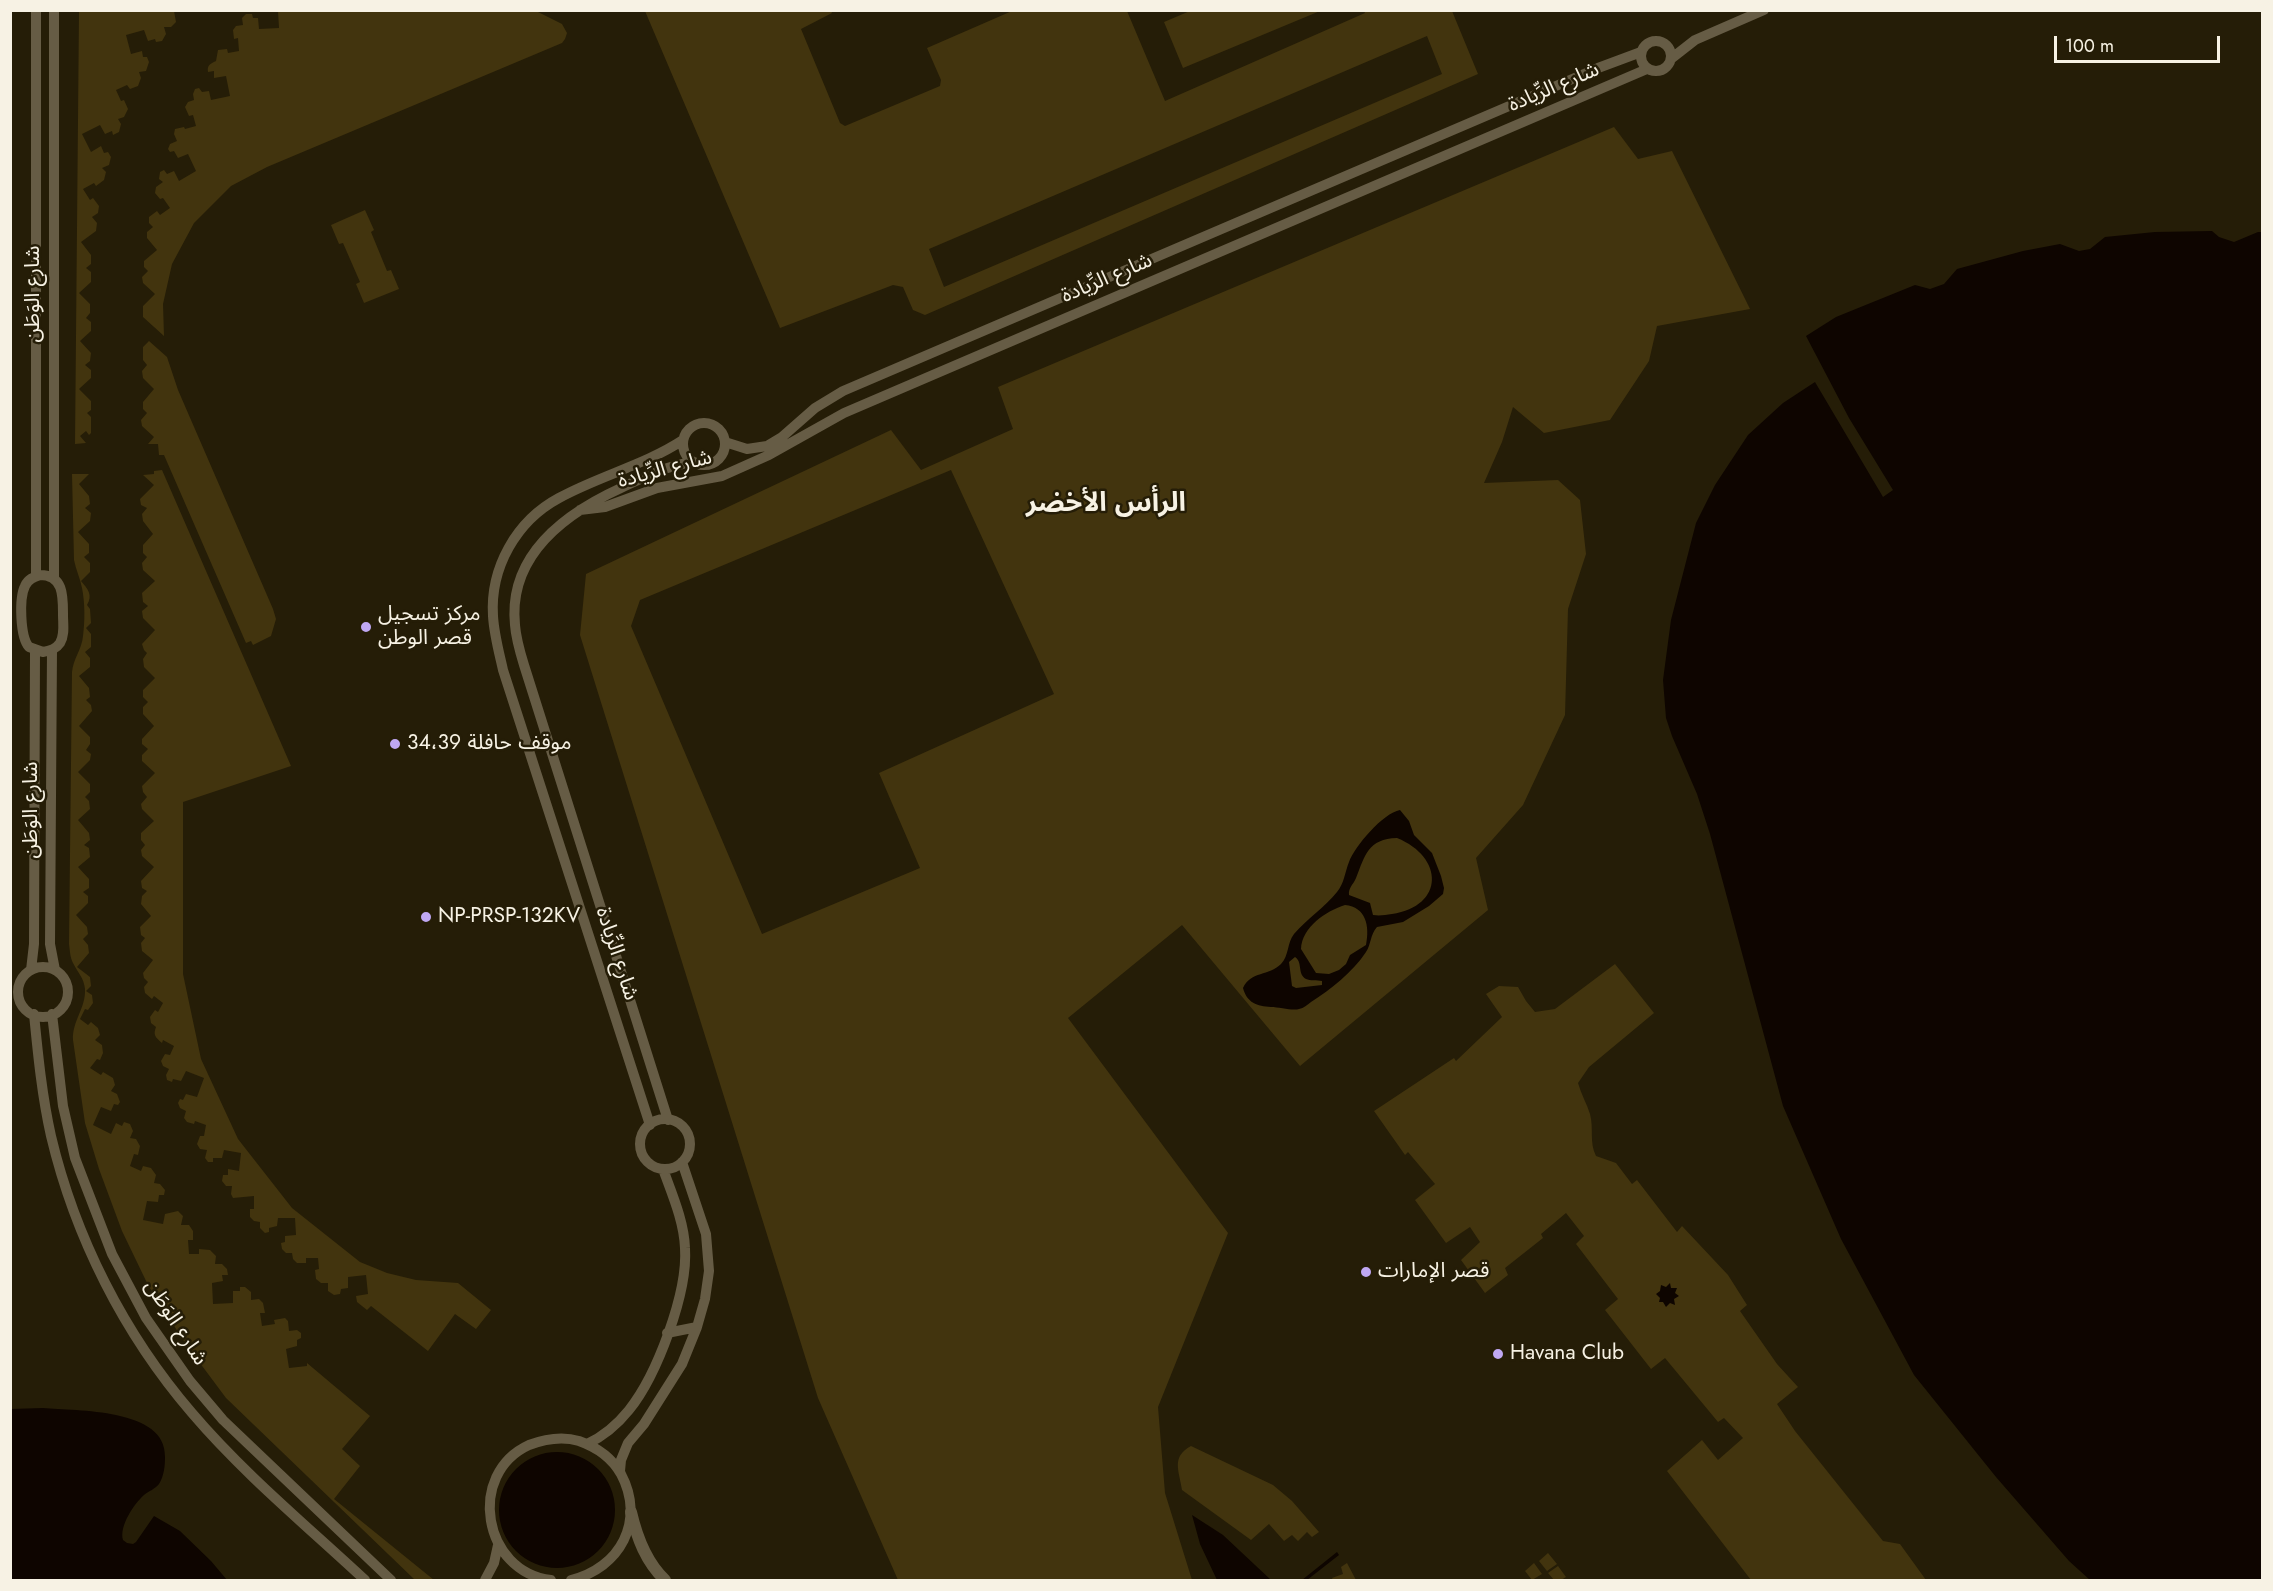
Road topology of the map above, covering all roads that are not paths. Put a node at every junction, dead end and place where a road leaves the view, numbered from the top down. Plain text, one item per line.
1 (36, 10) edge
2 (54, 10) edge
3 (1764, 10) edge
4 (1695, 40) junction
5 (1666, 44) junction
6 (1641, 52) junction
7 (1672, 57) junction
8 (1647, 69) junction
9 (683, 440) junction
10 (725, 442) junction
11 (694, 462) junction
12 (580, 510) junction
13 (36, 576) junction
14 (54, 578) junction
15 (52, 650) junction
16 (34, 651) junction
17 (31, 970) junction
18 (55, 970) junction
19 (34, 1014) junction
20 (52, 1014) junction
21 (668, 1120) junction
22 (650, 1125) junction
23 (682, 1162) junction
24 (663, 1169) junction
25 (697, 1327) junction
26 (667, 1333) junction
27 (587, 1444) junction
28 (620, 1471) junction
29 (631, 1512) junction
30 (498, 1545) junction
31 (531, 1576) junction
32 (365, 1581) edge
33 (391, 1581) edge
34 (485, 1581) edge
35 (518, 1581) edge
36 (551, 1581) edge
37 (571, 1581) edge
38 (665, 1581) edge

1 - 13 street, شارع الوَطَن
2 - 14 street, شارع الوَطَن
3 - 4 street
4 - 5 street
4 - 7 street
5 - 6 street
5 - 7 street
6 - 8 street
6 - 10 street, شارع الرِّيادة
7 - 8 street
8 - 12 street, شارع الرِّيادة
9 - 10 street
9 - 11 street
9 - 22 street, شارع الرِّيادة
10 - 11 street
11 - 12 street, شارع الرِّيادة
12 - 21 street, شارع الرِّيادة
13 - 14 street
13 - 16 street
14 - 15 street, شارع الوَطَن
15 - 16 street
15 - 18 street, شارع الوَطَن
16 - 17 street, شارع الوَطَن
17 - 18 street
17 - 19 street
18 - 20 street
19 - 20 street
19 - 32 street, شارع الوَطَن
20 - 33 street, شارع الوَطَن
21 - 22 street
21 - 23 street
22 - 24 street
23 - 24 street
23 - 25 street
24 - 26 street
25 - 26 street
25 - 28 street
26 - 27 street
27 - 28 street
27 - 30 street
28 - 29 street
29 - 37 street
29 - 38 street
30 - 31 street
30 - 34 street
31 - 35 street
31 - 36 street

